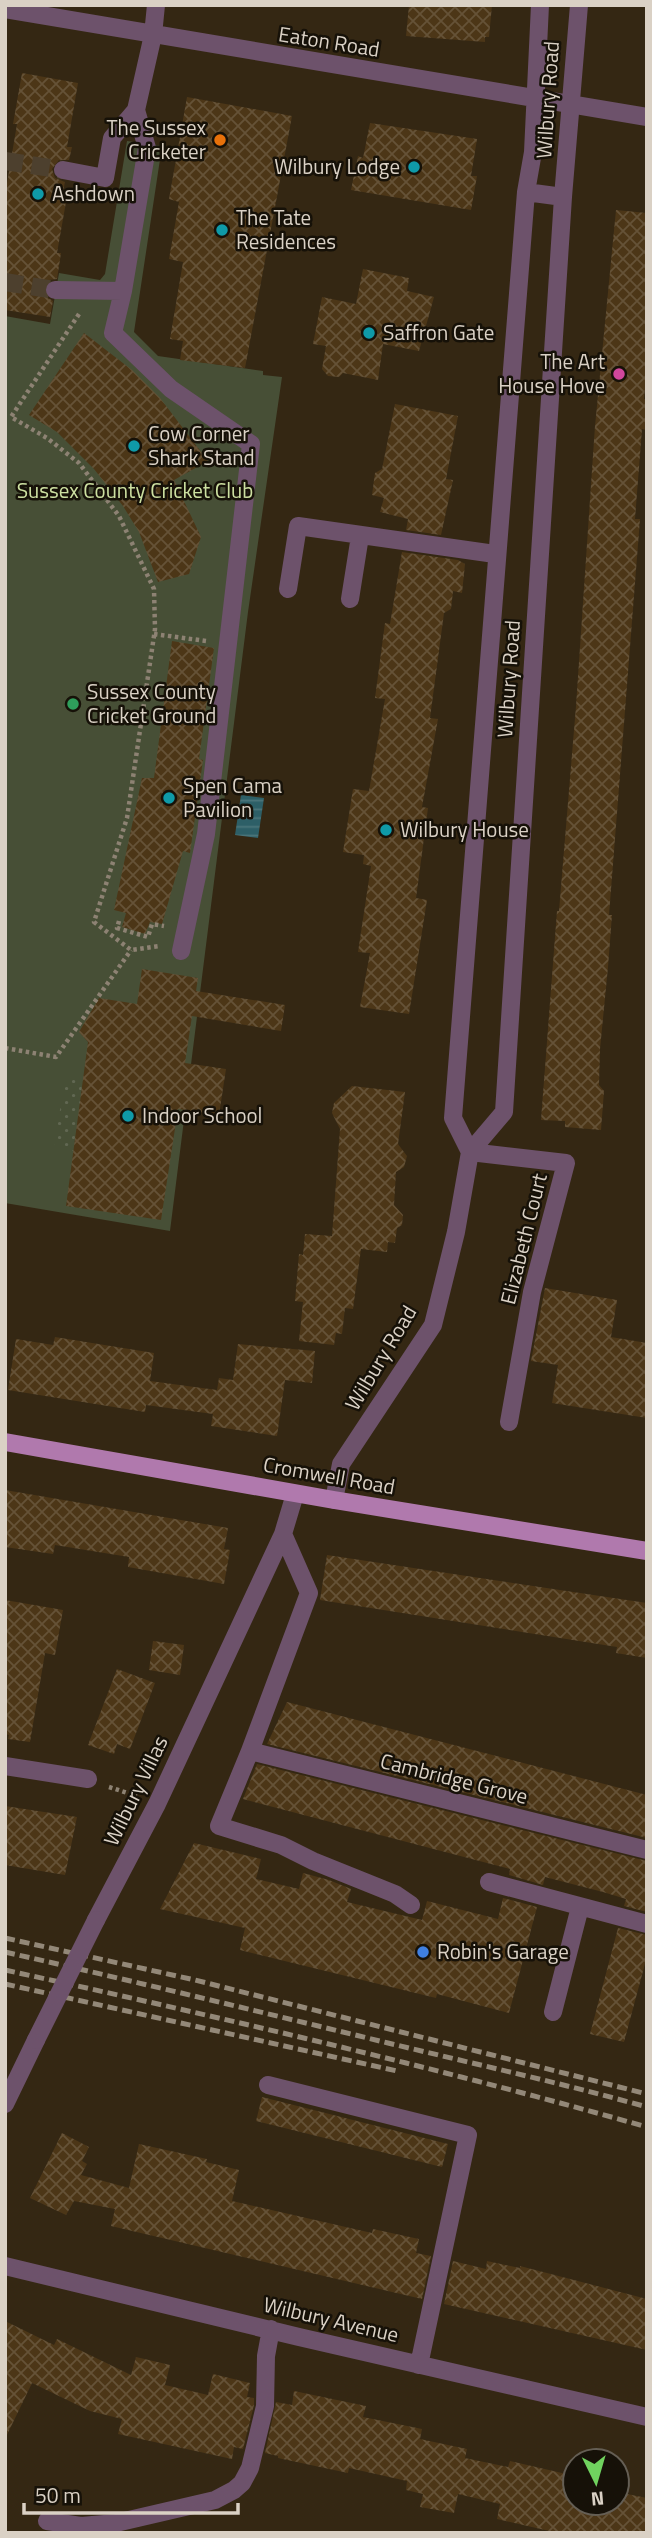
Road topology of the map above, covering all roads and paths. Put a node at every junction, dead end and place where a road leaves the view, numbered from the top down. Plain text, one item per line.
1 (156, 5) edge
2 (540, 5) edge
3 (575, 6) edge
4 (6, 14) edge
5 (153, 35) junction
6 (536, 99) junction
7 (571, 104) junction
8 (136, 110) junction
9 (647, 117) edge
10 (63, 170) tunnel mouth
11 (526, 192) junction
12 (563, 197) junction
13 (55, 290) tunnel mouth
14 (123, 291) junction
15 (94, 292) junction
16 (360, 536) junction
17 (495, 554) junction
18 (288, 589) dead end
19 (350, 599) dead end
20 (155, 634) junction
21 (228, 643) junction
22 (119, 922) dead end
23 (168, 932) dead end
24 (181, 951) dead end
25 (5, 1048) edge
26 (470, 1152) junction
27 (509, 1422) dead end
28 (5, 1442) edge
29 (295, 1494) junction
30 (334, 1500) junction
31 (283, 1534) junction
32 (647, 1551) edge
33 (250, 1751) junction
34 (5, 1766) edge
35 (88, 1779) joint
36 (157, 1804) junction
37 (647, 1850) edge
38 (489, 1882) dead end
39 (411, 1905) dead end
40 (580, 1907) junction
41 (647, 1924) edge
42 (553, 2012) dead end
43 (268, 2085) dead end
44 (5, 2104) edge
45 (5, 2266) edge
46 (271, 2329) junction
47 (419, 2365) junction
48 (647, 2417) edge
49 (47, 2521) dead end

1 - 5 street
2 - 6 street, Wilbury Road
3 - 7 street, Wilbury Road
4 - 5 street, Eaton Road
5 - 6 street, Eaton Road
5 - 8 street
6 - 7 street, Eaton Road
6 - 11 street, Wilbury Road
7 - 9 street, Eaton Road
7 - 12 street, Wilbury Road
8 - 10 street
8 - 14 street
11 - 12 street
11 - 17 street, Wilbury Road
12 - 26 street, Wilbury Road
13 - 15 street
14 - 15 street
14 - 21 street
15 - 20 path
16 - 17 street
16 - 18 street
16 - 19 street
17 - 26 street, Wilbury Road
20 - 21 path
20 - 25 path
21 - 24 street
22 - 23 path
26 - 27 street, Elizabeth Court
26 - 30 street, Wilbury Road
28 - 29 main road, Cromwell Road
29 - 30 main road, Cromwell Road
29 - 31 street, Wilbury Villas
30 - 32 main road, Cromwell Road
31 - 33 street
31 - 36 street, Wilbury Villas
33 - 37 street, Cambridge Grove
33 - 39 street
34 - 35 street
35 - 36 path
36 - 44 street, Wilbury Villas, bridge
38 - 40 street
40 - 41 street
40 - 42 street
43 - 47 street
45 - 46 street, Wilbury Avenue
46 - 47 street, Wilbury Avenue
46 - 49 street
47 - 48 street, Wilbury Avenue

